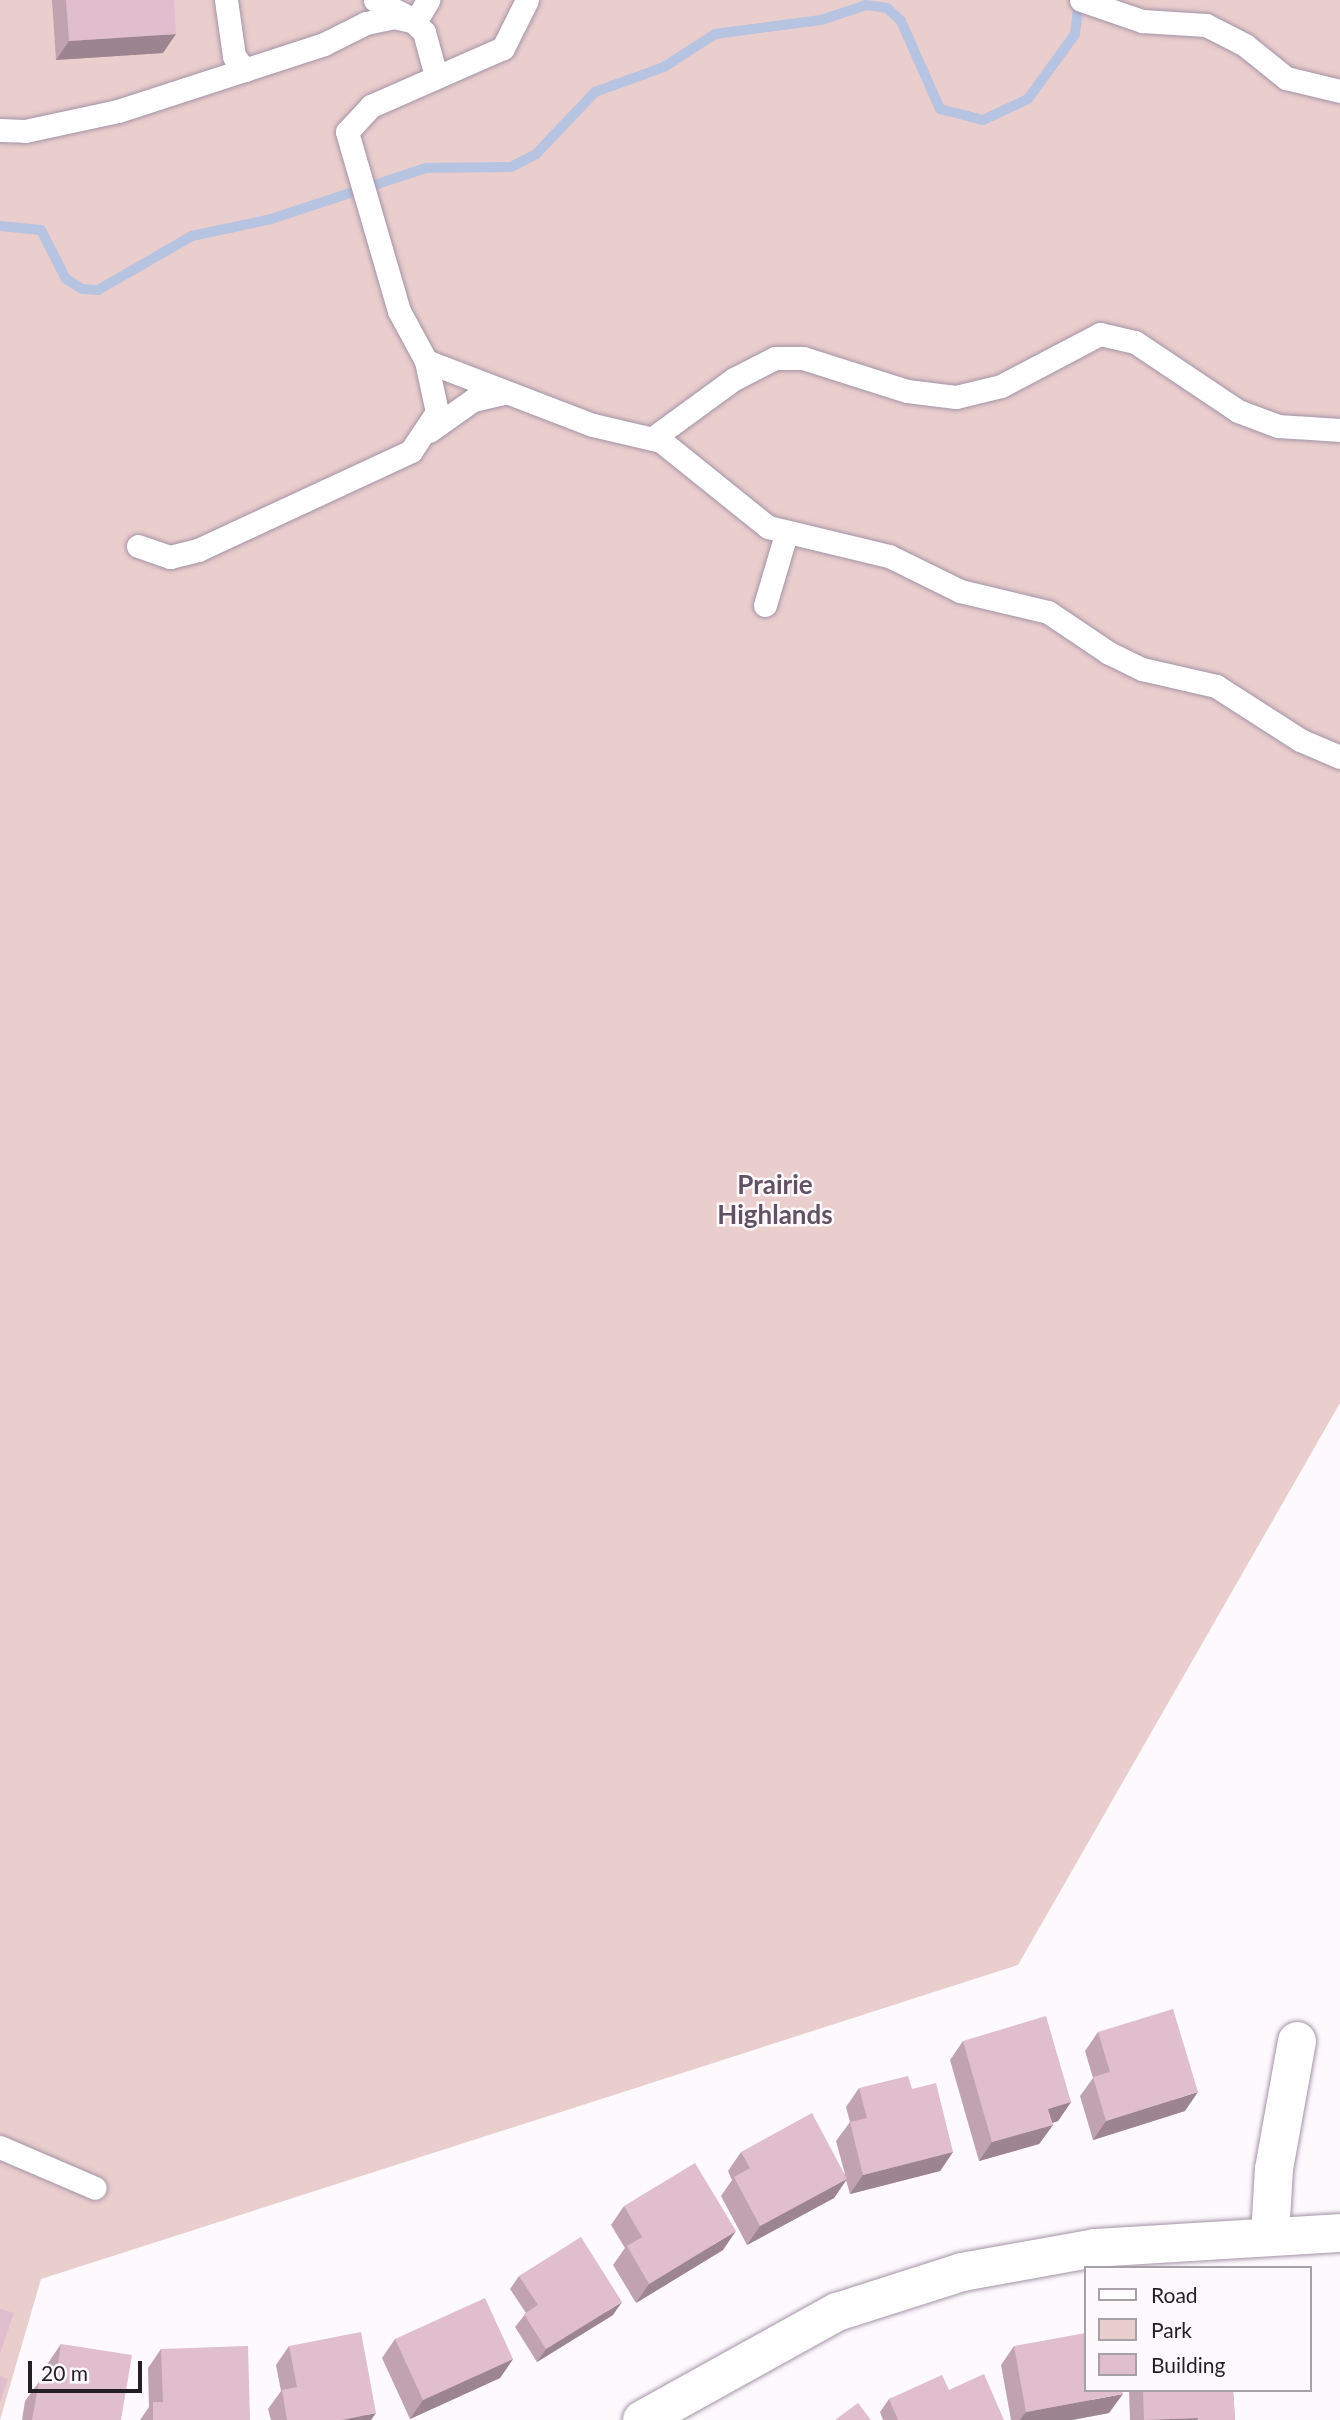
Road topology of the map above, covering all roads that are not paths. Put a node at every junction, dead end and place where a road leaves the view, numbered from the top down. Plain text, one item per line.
1 (226, 0) edge
2 (375, 0) edge
3 (429, 0) edge
4 (527, 0) edge
5 (1081, 0) edge
6 (415, 22) junction
7 (245, 70) junction
8 (436, 76) junction
9 (1340, 91) edge
10 (0, 130) edge
11 (426, 361) junction
12 (504, 393) junction
13 (1340, 430) edge
14 (429, 431) junction
15 (653, 438) junction
16 (786, 534) junction
17 (138, 546) dead end
18 (765, 604) dead end
19 (1340, 757) edge
20 (1297, 2041) dead end
21 (0, 2147) edge
22 (95, 2188) dead end
23 (1340, 2233) edge
24 (1270, 2236) junction
25 (642, 2420) edge

1 - 7 lane
2 - 6 lane
3 - 6 lane
4 - 8 lane
5 - 9 lane
6 - 7 lane
6 - 8 lane
7 - 10 lane
8 - 11 lane
11 - 12 lane
11 - 14 lane
12 - 14 lane
12 - 15 lane
13 - 15 lane
14 - 17 lane
15 - 16 lane
16 - 18 lane
16 - 19 lane
20 - 24 street
21 - 22 lane
23 - 24 street
24 - 25 street

